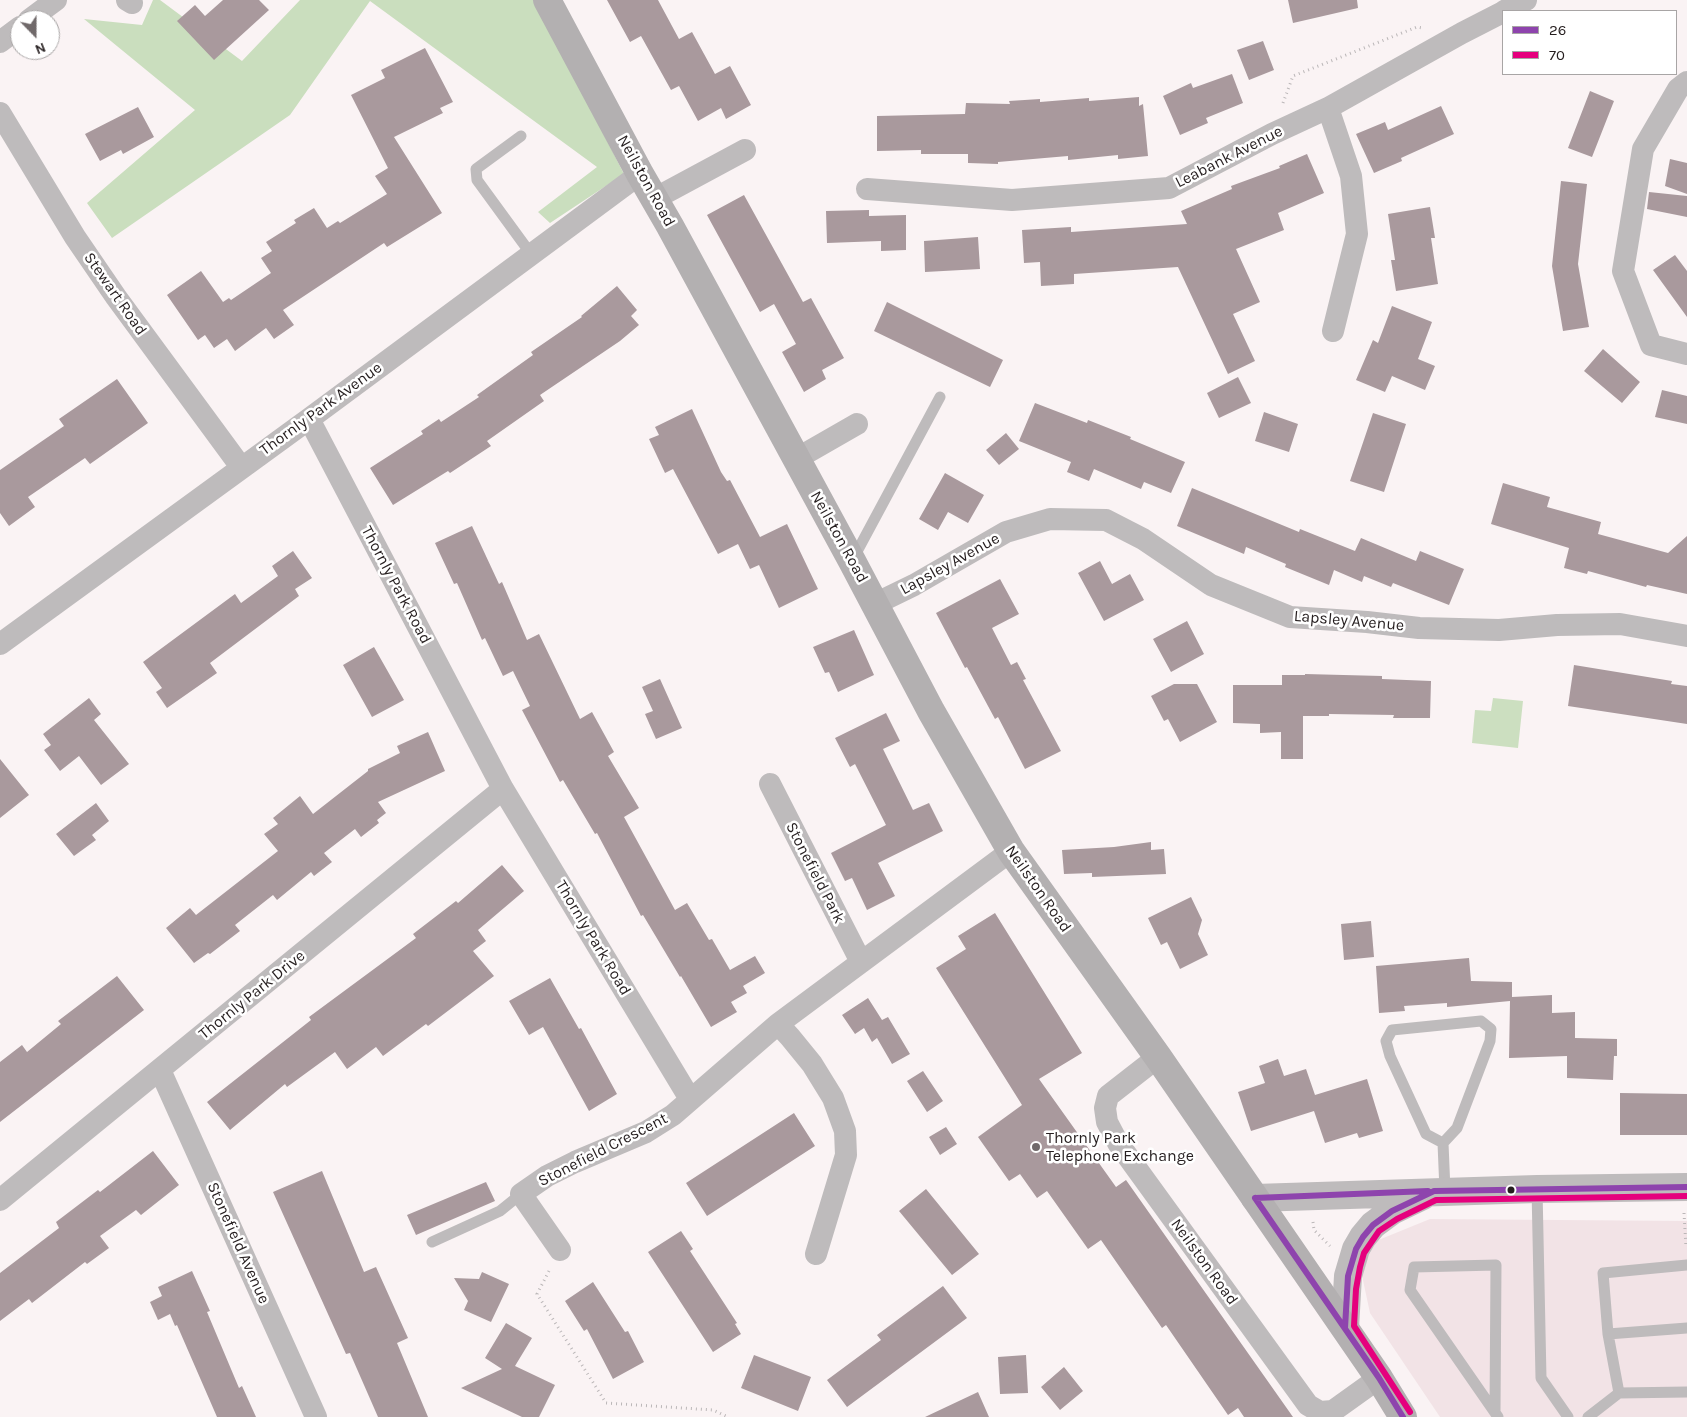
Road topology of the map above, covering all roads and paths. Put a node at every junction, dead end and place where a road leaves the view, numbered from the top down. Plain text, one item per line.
1 (56, 0) edge
2 (547, 0) edge
3 (1526, 0) edge
4 (42, 10) edge
5 (1508, 10) edge
6 (1502, 13) edge
7 (1462, 33) junction
8 (1687, 82) edge
9 (1328, 108) junction
10 (0, 113) edge
11 (1272, 134) junction
12 (521, 136) dead end
13 (745, 150) dead end
14 (640, 174) junction
15 (868, 189) dead end
16 (654, 199) junction
17 (531, 254) junction
18 (1333, 331) dead end
19 (1687, 354) edge
20 (940, 397) dead end
21 (309, 419) junction
22 (858, 424) dead end
23 (796, 459) junction
24 (241, 467) junction
25 (852, 560) junction
26 (875, 604) junction
27 (1687, 636) edge
28 (0, 644) edge
29 (770, 784) dead end
30 (503, 789) junction
31 (1011, 852) junction
32 (861, 962) junction
33 (778, 1024) junction
34 (1158, 1057) junction
35 (160, 1070) junction
36 (690, 1099) junction
37 (1443, 1143) junction
38 (1684, 1187) edge
39 (1537, 1188) junction
40 (1439, 1191) junction
41 (521, 1194) junction
42 (1308, 1196) junction
43 (1255, 1198) junction
44 (0, 1200) edge
45 (432, 1242) dead end
46 (560, 1250) joint
47 (1686, 1251) edge
48 (816, 1254) dead end
49 (1687, 1265) edge
50 (1351, 1266) junction
51 (1344, 1328) junction
52 (1687, 1328) edge
53 (1608, 1334) junction
54 (1379, 1378) junction
55 (1687, 1392) edge
56 (1619, 1393) junction
57 (1496, 1414) edge
58 (316, 1417) edge
59 (728, 1417) edge
60 (1403, 1417) edge
61 (1568, 1417) edge
62 (1588, 1417) edge

1 - 4 street
2 - 14 main road, Neilston Road
3 - 5 street, Leabank Avenue
6 - 7 street, Leabank Avenue
7 - 9 street, Leabank Avenue
7 - 11 path
8 - 19 street
9 - 11 street, Leabank Avenue
9 - 18 street
10 - 24 street, Stewart Road
11 - 15 street, Leabank Avenue
12 - 17 lane
13 - 16 street
14 - 16 main road, Neilston Road
14 - 17 street, Thornly Park Avenue
16 - 23 main road, Neilston Road
17 - 21 street, Thornly Park Avenue
20 - 25 lane
21 - 24 street, Thornly Park Avenue
21 - 30 street, Thornly Park Road
22 - 23 street
23 - 25 main road, Neilston Road
24 - 28 street, Thornly Park Avenue
25 - 26 main road, Neilston Road
26 - 27 street, Lapsley Avenue
26 - 31 main road, Neilston Road
29 - 32 street, Stonefield Park
30 - 35 street, Thornly Park Drive
30 - 36 street, Thornly Park Road
31 - 32 street
31 - 34 main road, Neilston Road
32 - 33 street
33 - 36 street
33 - 48 street
34 - 43 main road, Neilston Road
34 - 54 street, Neilston Road
35 - 44 street, Thornly Park Drive
35 - 58 street, Stonefield Avenue
36 - 41 street, Stonefield Crescent
37 - 37 lane
37 - 40 lane
38 - 39 street
38 - 47 path
39 - 40 street
39 - 61 lane
40 - 42 street
40 - 50 street
41 - 45 lane
41 - 46 street, Stonefield Crescent
42 - 43 street
42 - 50 path
43 - 51 main road, Neilston Road
46 - 59 path
49 - 53 lane
50 - 51 street
51 - 54 main road, Neilston Road
52 - 53 lane
53 - 56 lane
54 - 60 main road, Neilston Road
55 - 56 lane
56 - 62 lane
57 - 57 lane

